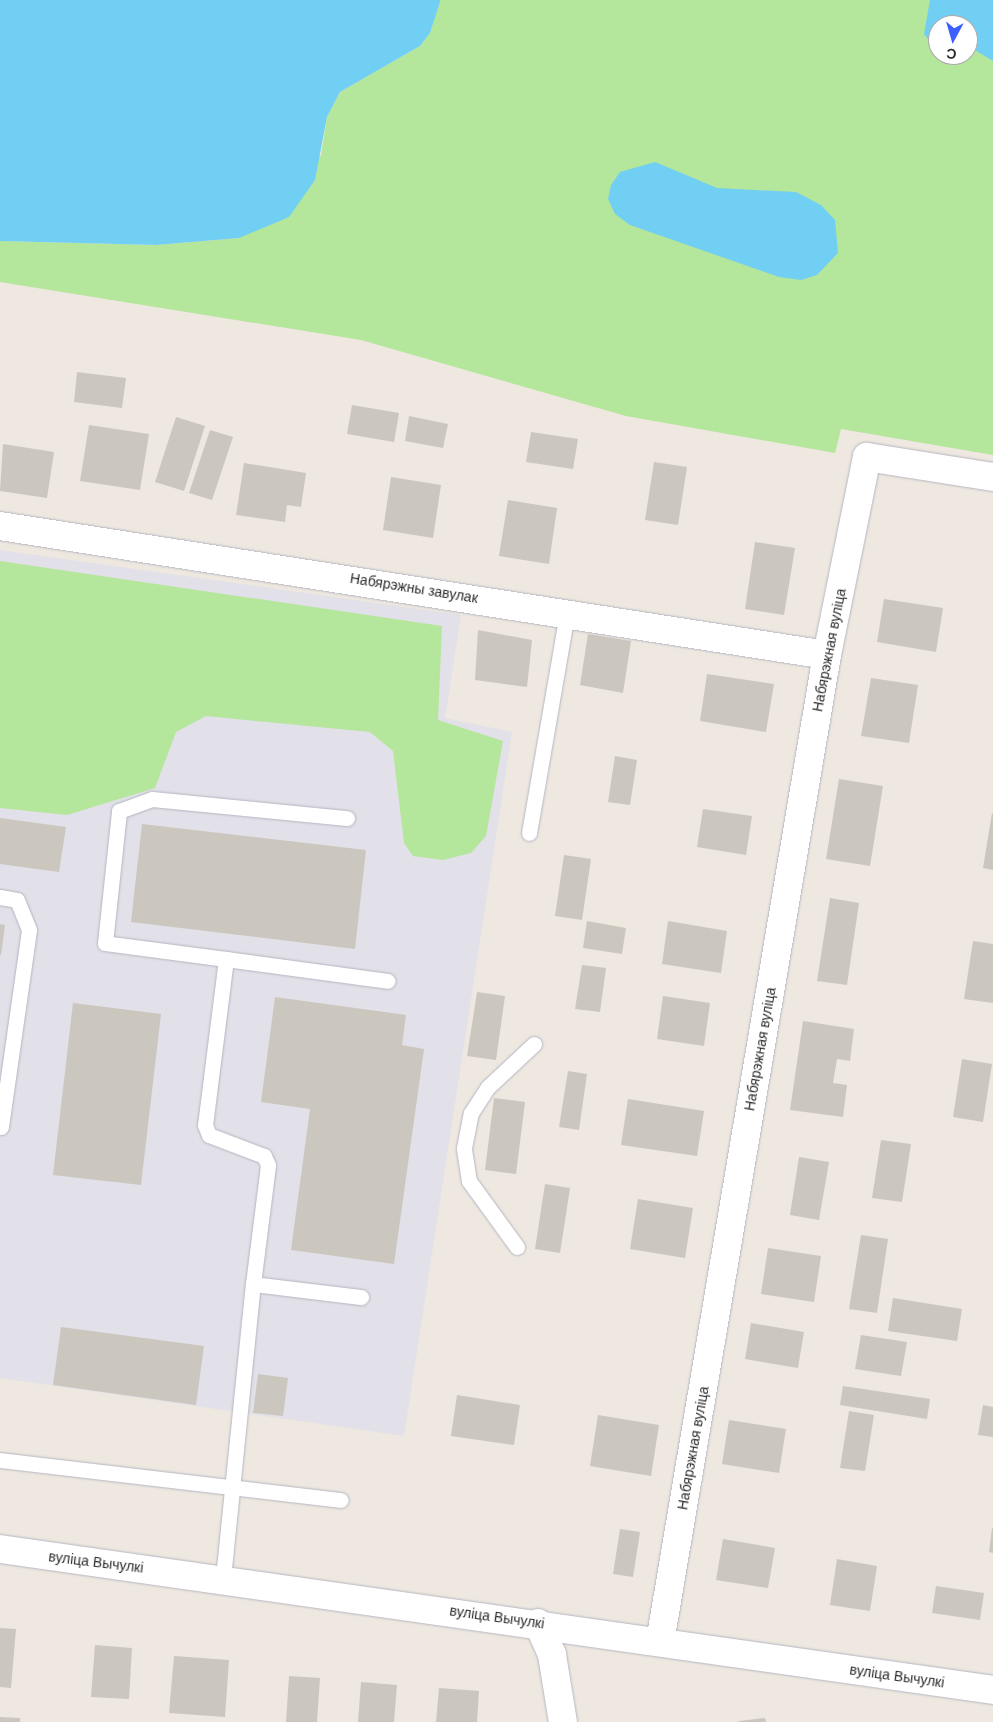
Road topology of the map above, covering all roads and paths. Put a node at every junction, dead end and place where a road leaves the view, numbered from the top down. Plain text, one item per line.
1 (993, 477) edge
2 (0, 526) edge
3 (567, 612) junction
4 (827, 655) junction
5 (347, 818) dead end
6 (529, 833) dead end
7 (0, 898) edge
8 (226, 960) junction
9 (388, 981) dead end
10 (534, 1044) dead end
11 (0, 1129) edge
12 (516, 1247) dead end
13 (253, 1284) junction
14 (361, 1297) dead end
15 (0, 1460) edge
16 (232, 1486) junction
17 (341, 1500) dead end
18 (0, 1549) edge
19 (222, 1578) junction
20 (538, 1623) junction
21 (660, 1642) junction
22 (993, 1690) edge
23 (563, 1722) edge

1 - 4 street, Набярэжная вуліца
2 - 3 street, Набярэжны завулак
3 - 4 street, Набярэжны завулак
3 - 6 lane
4 - 21 street, Набярэжная вуліца
5 - 8 lane
7 - 11 lane
8 - 9 lane
8 - 13 lane
10 - 12 lane
13 - 14 lane
13 - 16 lane
15 - 16 lane
16 - 17 lane
16 - 19 lane
18 - 19 street, вуліца Вычулкі
19 - 20 street, вуліца Вычулкі
20 - 21 street, вуліца Вычулкі
20 - 23 street
21 - 22 street, вуліца Вычулкі

